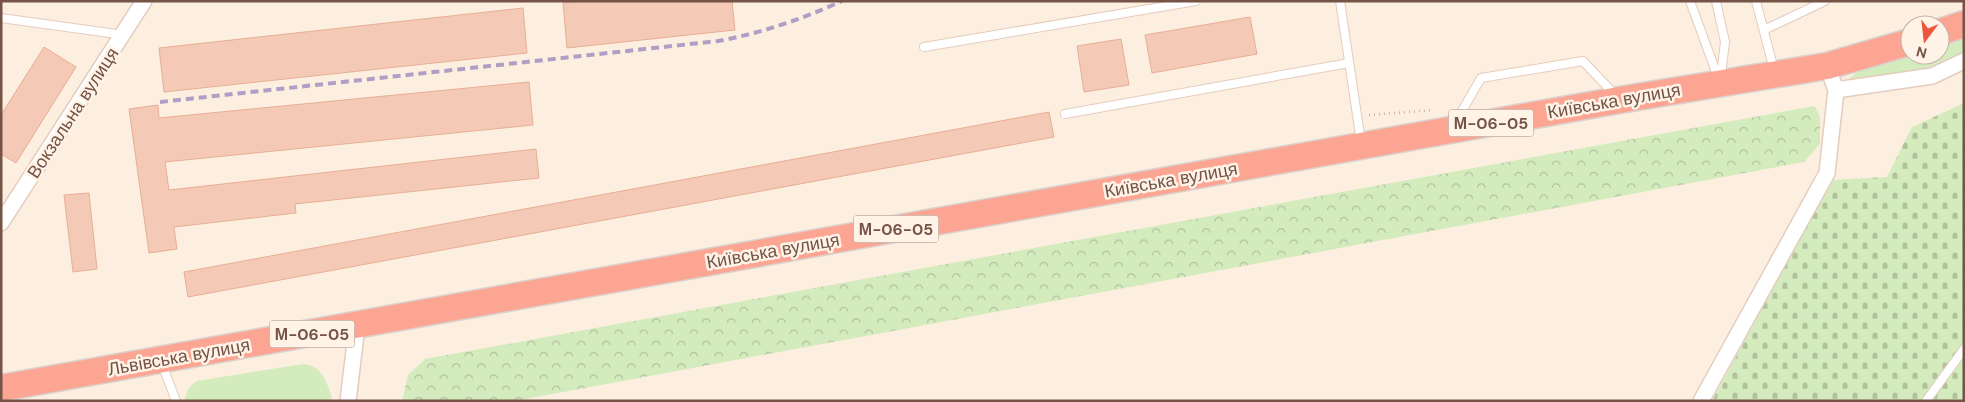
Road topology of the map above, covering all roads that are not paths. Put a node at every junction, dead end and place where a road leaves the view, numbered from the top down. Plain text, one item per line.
1 (144, 1) edge
2 (1196, 1) edge
3 (1340, 1) edge
4 (1690, 1) edge
5 (1716, 1) edge
6 (1756, 1) edge
7 (1825, 1) edge
8 (1, 18) edge
9 (1964, 24) edge
10 (1950, 29) edge
11 (1764, 30) junction
12 (124, 34) junction
13 (1900, 45) edge
14 (924, 47) dead end
15 (1349, 62) junction
16 (1964, 62) edge
17 (1827, 66) junction
18 (1775, 74) junction
19 (1720, 83) junction
20 (1836, 90) junction
21 (1620, 100) junction
22 (1065, 114) dead end
23 (1444, 120) junction
24 (1362, 146) junction
25 (1, 223) edge
26 (431, 311) joint
27 (357, 326) junction
28 (1964, 349) edge
29 (160, 360) junction
30 (1, 388) edge
31 (176, 401) edge
32 (348, 401) edge
33 (1701, 401) edge
34 (1926, 401) edge

1 - 12 street, Вокзальна вулиця
2 - 14 lane
3 - 15 lane
4 - 19 lane
5 - 19 lane
6 - 11 lane
7 - 11 lane
8 - 12 lane
9 - 10 highway
11 - 18 lane
12 - 25 street, Вокзальна вулиця
13 - 17 highway, Київська вулиця / М-06-05
15 - 22 lane
15 - 24 lane
16 - 20 street
17 - 18 highway, Київська вулиця / М-06-05
17 - 20 street
18 - 19 highway, Київська вулиця / М-06-05
19 - 21 highway, Київська вулиця / М-06-05
20 - 33 street
21 - 23 highway, Київська вулиця / М-06-05
21 - 23 lane
23 - 24 highway, Київська вулиця / М-06-05
24 - 26 highway, Київська вулиця / М-06-05
26 - 27 highway, Львівська вулиця / М-06-05
27 - 29 highway, Львівська вулиця / М-06-05
27 - 32 street
28 - 34 lane
29 - 30 highway, Львівська вулиця / М-06-05
29 - 31 lane

